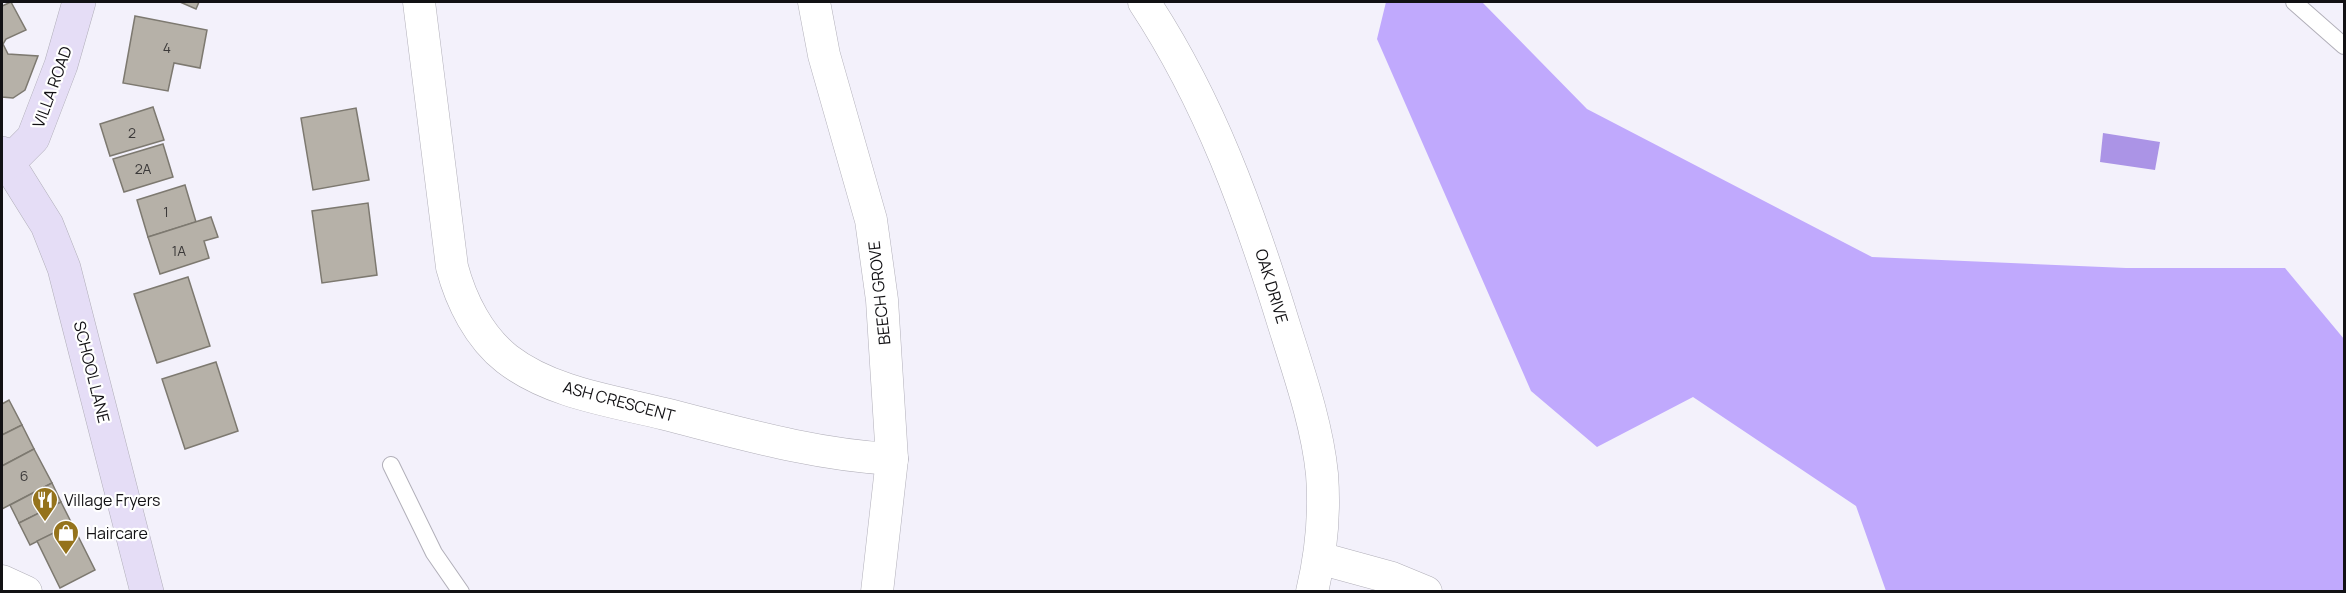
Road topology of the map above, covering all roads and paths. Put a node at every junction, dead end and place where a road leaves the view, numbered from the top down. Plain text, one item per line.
1 (79, 2) edge
2 (419, 2) edge
3 (814, 2) edge
4 (1144, 2) edge
5 (2294, 2) edge
6 (2344, 46) edge
7 (5, 158) edge
8 (892, 459) junction
9 (391, 465) dead end
10 (1319, 558) junction
11 (2, 581) edge
12 (26, 591) edge
13 (147, 591) edge
14 (461, 591) edge
15 (877, 591) edge
16 (1312, 591) edge
17 (1426, 591) edge

1 - 7 street, VILLA ROAD
2 - 8 street, ASH CRESCENT
3 - 8 street, BEECH GROVE
4 - 10 street, OAK DRIVE
5 - 6 lane
7 - 13 street, SCHOOL LANE
8 - 15 street, BEECH GROVE
9 - 14 lane
10 - 16 street, OAK DRIVE
10 - 17 street
11 - 12 street

